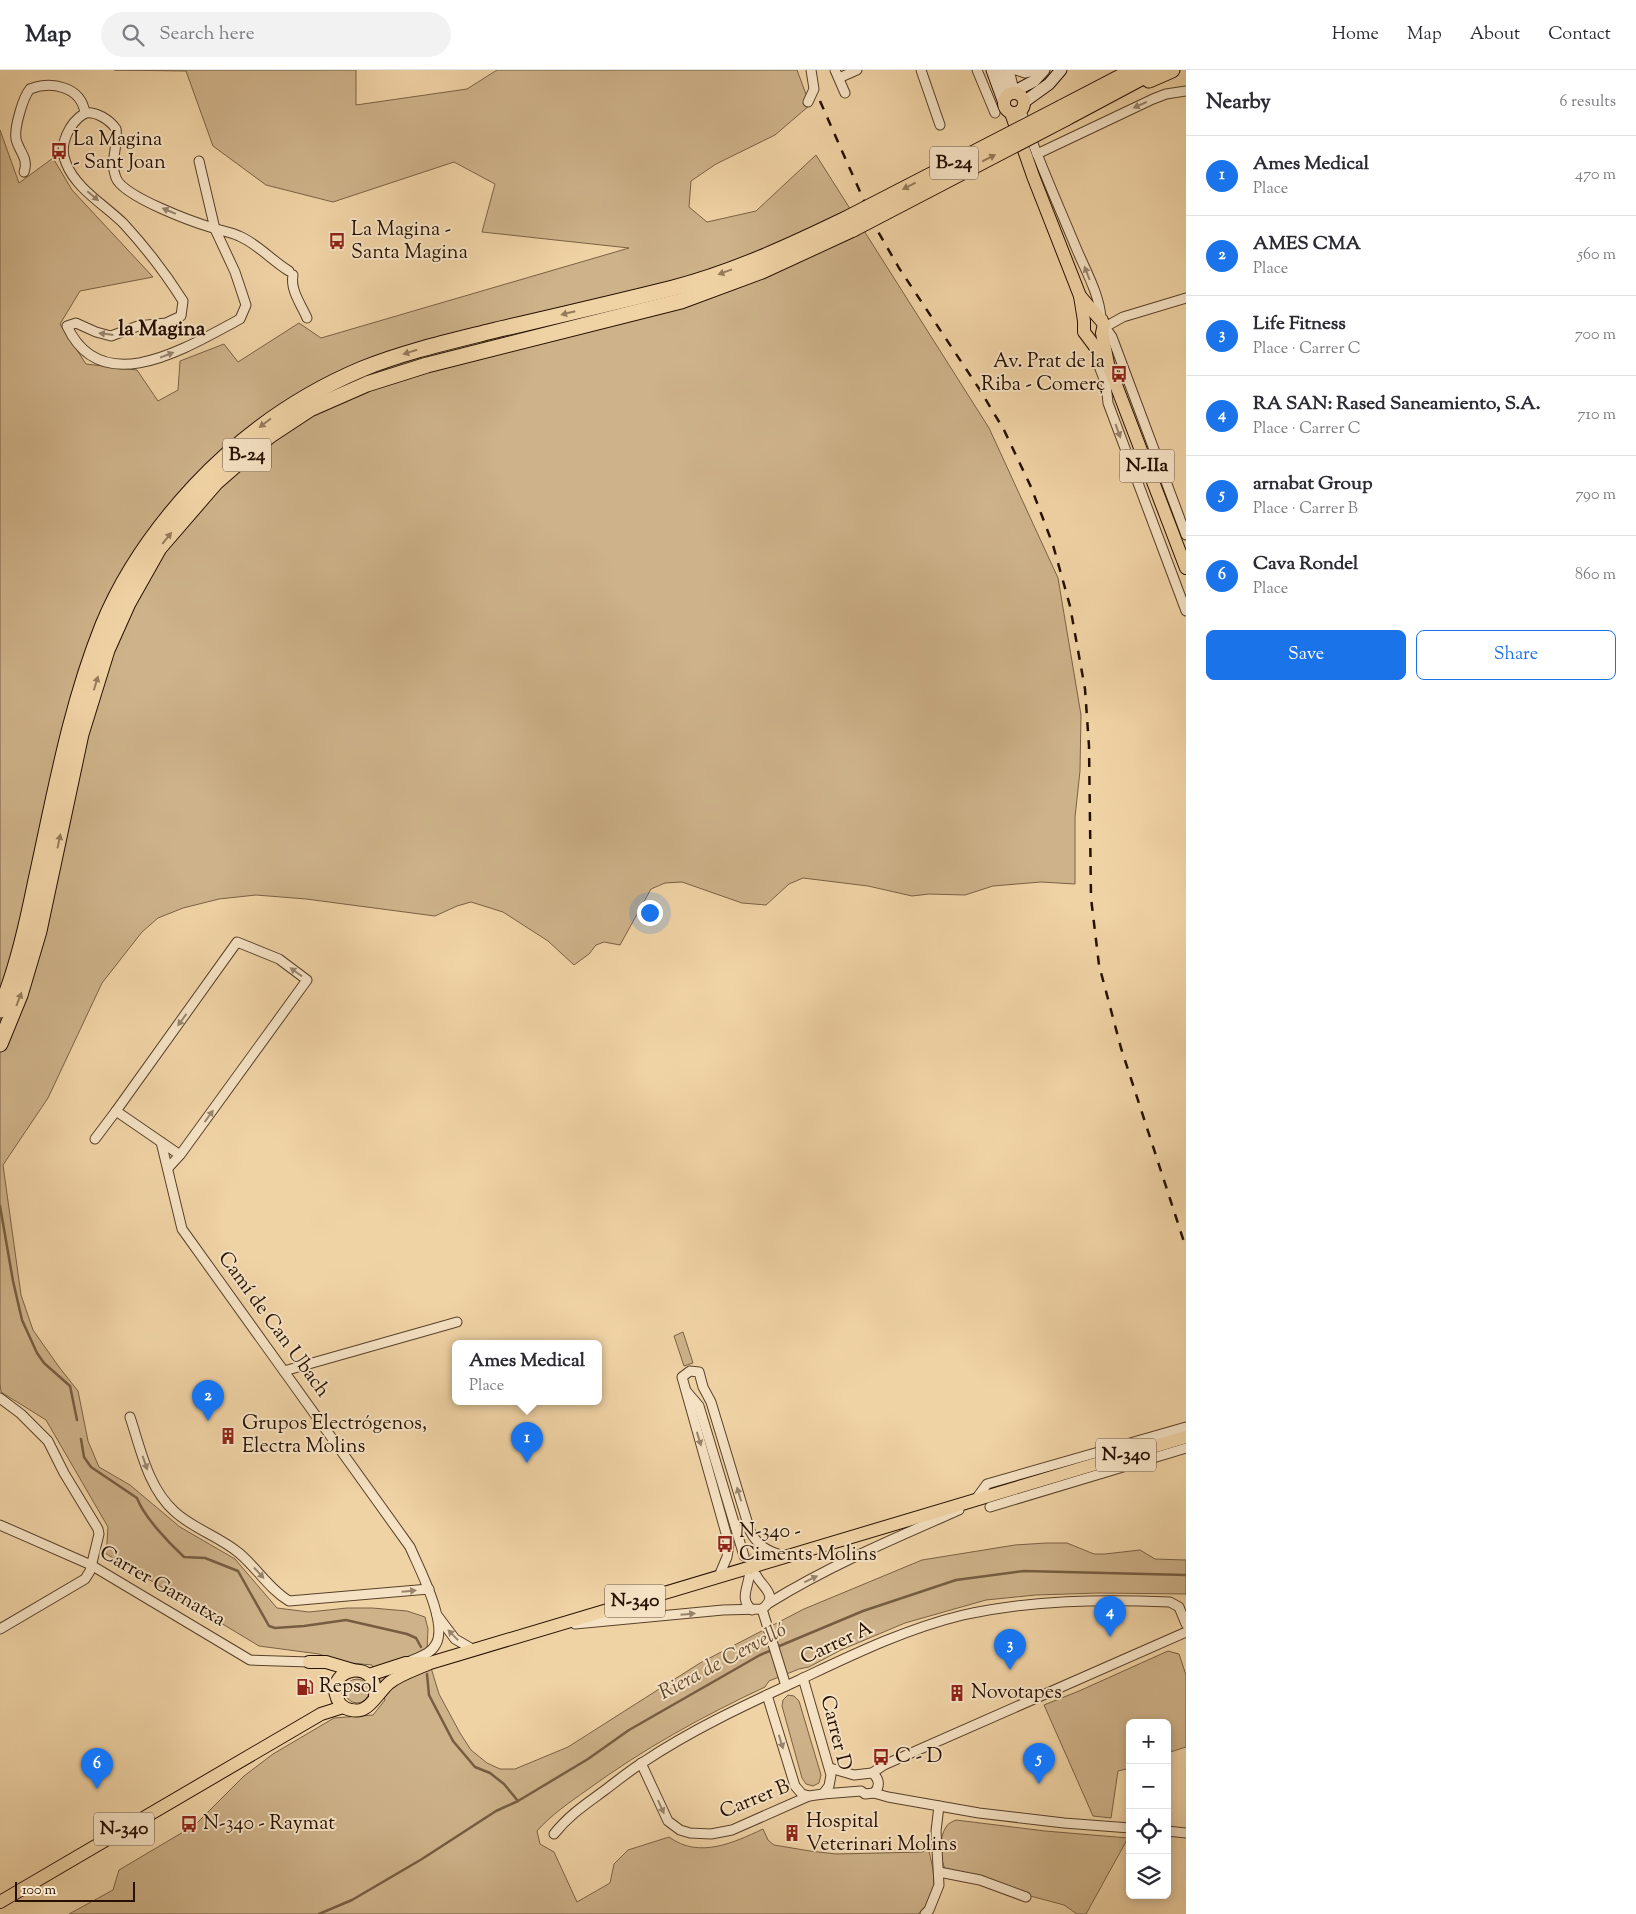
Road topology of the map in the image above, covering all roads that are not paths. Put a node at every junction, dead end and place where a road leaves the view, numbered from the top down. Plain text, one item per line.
1 (811, 70) edge
2 (857, 70) edge
3 (921, 70) edge
4 (977, 70) edge
5 (992, 70) edge
6 (998, 70) edge
7 (1009, 70) edge
8 (1016, 70) edge
9 (1038, 70) edge
10 (1044, 70) edge
11 (1061, 70) edge
12 (1121, 70) edge
13 (1134, 70) edge
14 (1156, 70) edge
15 (1172, 70) edge
16 (837, 74) edge
17 (1186, 91) edge
18 (845, 93) dead end
19 (1108, 96) junction
20 (1015, 101) junction
21 (808, 102) dead end
22 (85, 113) junction
23 (994, 113) dead end
24 (1064, 113) junction
25 (940, 125) dead end
26 (1037, 154) junction
27 (199, 161) dead end
28 (24, 172) dead end
29 (850, 224) junction
30 (215, 229) junction
31 (1080, 296) junction
32 (1186, 298) edge
33 (306, 318) dead end
34 (1084, 321) junction
35 (1101, 324) junction
36 (1091, 341) junction
37 (1108, 364) junction
38 (1186, 535) edge
39 (1186, 568) edge
40 (1186, 611) edge
41 (0, 1010) edge
42 (0, 1044) edge
43 (116, 1111) junction
44 (95, 1139) dead end
45 (161, 1142) junction
46 (180, 1155) junction
47 (168, 1168) junction
48 (457, 1322) dead end
49 (284, 1371) junction
50 (703, 1387) junction
51 (686, 1392) junction
52 (0, 1398) edge
53 (130, 1417) dead end
54 (1186, 1427) edge
55 (1186, 1437) edge
56 (1186, 1448) edge
57 (1001, 1491) junction
58 (976, 1499) junction
59 (990, 1507) dead end
60 (0, 1525) edge
61 (785, 1556) junction
62 (92, 1565) junction
63 (719, 1576) junction
64 (429, 1589) junction
65 (766, 1606) junction
66 (752, 1610) junction
67 (436, 1615) junction
68 (1186, 1624) edge
69 (552, 1626) junction
70 (0, 1629) edge
71 (1186, 1632) edge
72 (474, 1650) junction
73 (434, 1658) junction
74 (309, 1662) junction
75 (353, 1670) junction
76 (369, 1675) junction
77 (803, 1678) junction
78 (785, 1682) junction
79 (336, 1691) junction
80 (767, 1695) junction
81 (375, 1696) junction
82 (343, 1707) junction
83 (321, 1714) junction
84 (641, 1763) junction
85 (830, 1768) junction
86 (872, 1773) junction
87 (860, 1775) junction
88 (861, 1791) junction
89 (874, 1793) junction
90 (823, 1794) junction
91 (809, 1796) junction
92 (939, 1806) junction
93 (1126, 1828) edge
94 (1171, 1831) edge
95 (1186, 1833) edge
96 (554, 1834) dead end
97 (940, 1872) junction
98 (1026, 1897) dead end
99 (0, 1902) edge
100 (925, 1914) edge

1 - 21 street
2 - 16 street
3 - 25 street
4 - 23 street
5 - 20 main road
6 - 20 main road
7 - 20 street
8 - 9 street
10 - 20 main road
11 - 20 main road
12 - 24 highway
13 - 24 highway, B-24
14 - 19 highway
15 - 19 highway
16 - 18 street
17 -> 26 street
19 - 24 highway, B-24
20 - 26 street
20 - 31 main road, N-IIa
22 - 28 street
30 -> 22 street
22 -> 30 street
24 - 29 highway, B-24, bridge
35 -> 26 street
27 - 30 street
29 -> 41 highway, B-24
42 -> 29 highway, B-24
30 - 33 street
31 - 34 main road, N-IIa
31 - 35 main road, N-IIa
32 - 35 street
34 - 35 main road
34 - 36 main road, N-IIa
35 - 36 main road
35 - 37 main road, N-IIa
35 - 38 street
36 - 37 main road, N-IIa
36 -> 40 street
37 - 39 main road, N-IIa
43 - 44 street
43 - 45 street
46 -> 43 street
45 - 46 street
45 - 47 street, Camí de Can Ubach
46 - 47 street
47 - 49 street, Camí de Can Ubach
48 - 49 street
49 - 64 street, Camí de Can Ubach
50 - 51 street
50 - 51 street
61 -> 50 street
51 -> 63 street
52 - 62 street
53 -> 64 street
54 - 58 street
55 - 57 main road, N-340
56 - 59 street
57 - 58 main road, N-340
65 -> 57 street
58 - 61 main road, N-340
60 - 62 street, Carrer Garnatxa
61 - 63 main road, N-340
62 - 70 street
62 - 74 street, Carrer Garnatxa
63 - 69 main road, N-340
64 - 67 street, Camí de Can Ubach
65 - 66 street
65 - 66 street
65 - 78 street
69 -> 66 street
72 -> 67 street, Camí de Can Ubach
67 - 73 street, Camí de Can Ubach
68 - 77 street, Carrer A
69 - 72 main road, N-340
71 - 86 street
72 - 73 main road, N-340
73 - 76 main road, N-340
73 - 81 main road, N-340
74 - 75 main road
74 - 79 main road
75 - 76 main road
75 - 79 main road, N-340
76 - 81 main road
77 - 78 street, Carrer A
77 - 85 street, Carrer D
78 - 80 street, Carrer A
79 - 82 main road
79 - 83 main road, N-340
80 - 84 street, Carrer A
80 -> 91 street
81 - 82 main road, N-340
82 - 83 main road, N-340
83 - 99 main road, N-340
84 -> 91 street, Carrer B
84 - 96 street, Carrer A
85 - 87 street
85 - 90 street, Carrer D
86 - 87 street
86 - 89 street
87 - 88 street
88 - 89 street, Carrer B
88 - 90 street, Carrer B
89 - 92 street, Carrer B
90 - 91 street, Carrer B
92 - 93 street, Carrer B
92 - 97 street
94 - 95 street
97 - 98 street
97 - 100 street

